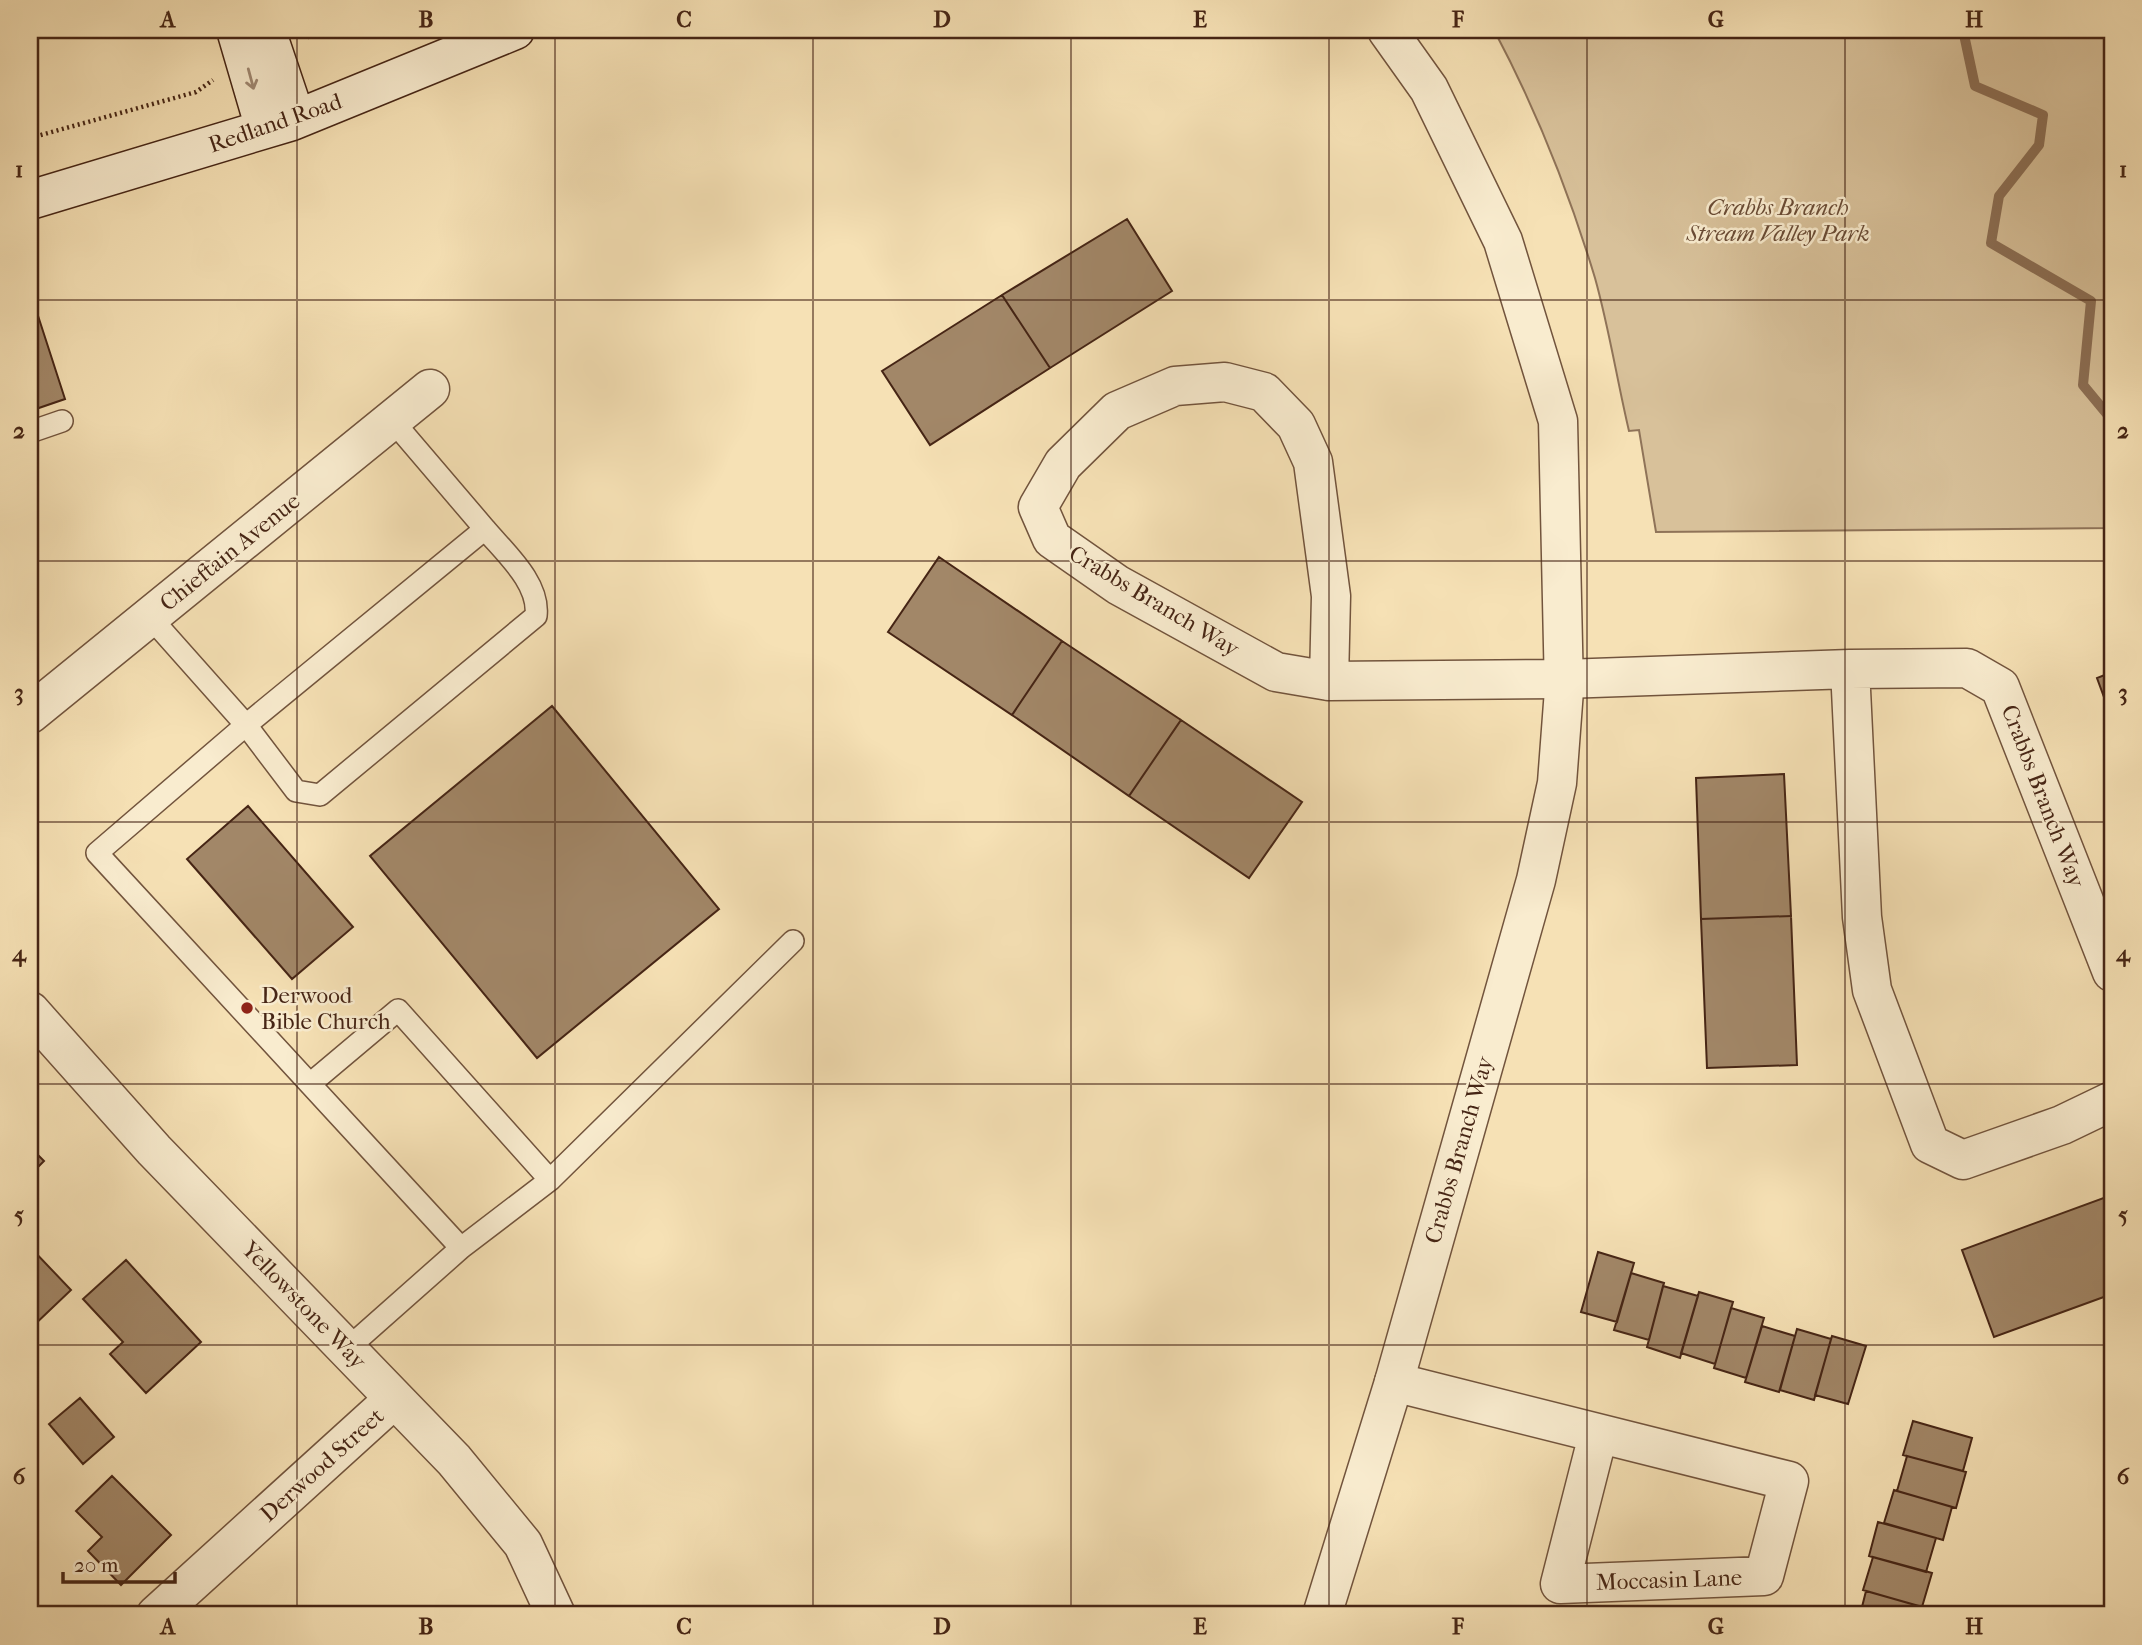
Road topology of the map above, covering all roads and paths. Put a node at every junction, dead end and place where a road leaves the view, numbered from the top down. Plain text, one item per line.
1 (236, 30) edge
2 (266, 30) edge
3 (306, 30) edge
4 (344, 30) edge
5 (515, 30) edge
6 (1387, 30) edge
7 (214, 78) dead end
8 (281, 124) junction
9 (30, 138) edge
10 (30, 200) edge
11 (430, 389) dead end
12 (392, 420) junction
13 (62, 421) dead end
14 (30, 432) edge
15 (485, 529) junction
16 (150, 617) junction
17 (1850, 669) junction
18 (1564, 679) junction
19 (1329, 681) junction
20 (30, 714) edge
21 (246, 726) junction
22 (793, 941) dead end
23 (2112, 972) edge
24 (30, 1011) edge
25 (310, 1084) junction
26 (2112, 1101) edge
27 (550, 1180) junction
28 (461, 1248) junction
29 (347, 1349) junction
30 (1394, 1382) junction
31 (394, 1399) junction
32 (1598, 1434) junction
33 (156, 1615) edge
34 (556, 1615) edge
35 (1322, 1615) edge

1 -> 8 street
2 - 8 street
3 - 4 path
5 - 8 street, Redland Road
6 - 18 street, Crabbs Branch Way
7 - 9 path
8 - 10 street, Redland Road
11 - 12 street, Chieftain Avenue
12 - 15 lane
12 - 16 street, Chieftain Avenue
13 - 14 lane
15 - 21 lane
15 - 21 lane
16 - 20 street, Chieftain Avenue
16 - 21 lane
17 - 18 street, Crabbs Branch Way
17 - 23 street, Crabbs Branch Way
17 - 26 street
18 - 19 street, Crabbs Branch Way
18 - 30 street, Crabbs Branch Way
19 - 19 street, Crabbs Branch Way
21 - 25 lane
22 - 27 lane
24 - 29 street, Yellowstone Way
25 - 27 lane
25 - 28 lane
27 - 28 lane
28 - 29 lane
29 - 31 street, Yellowstone Way
30 - 32 street, Moccasin Lane
30 - 35 street, Crabbs Branch Way
31 - 33 street, Derwood Street
31 - 34 street, Yellowstone Way
32 - 32 street, Moccasin Lane

